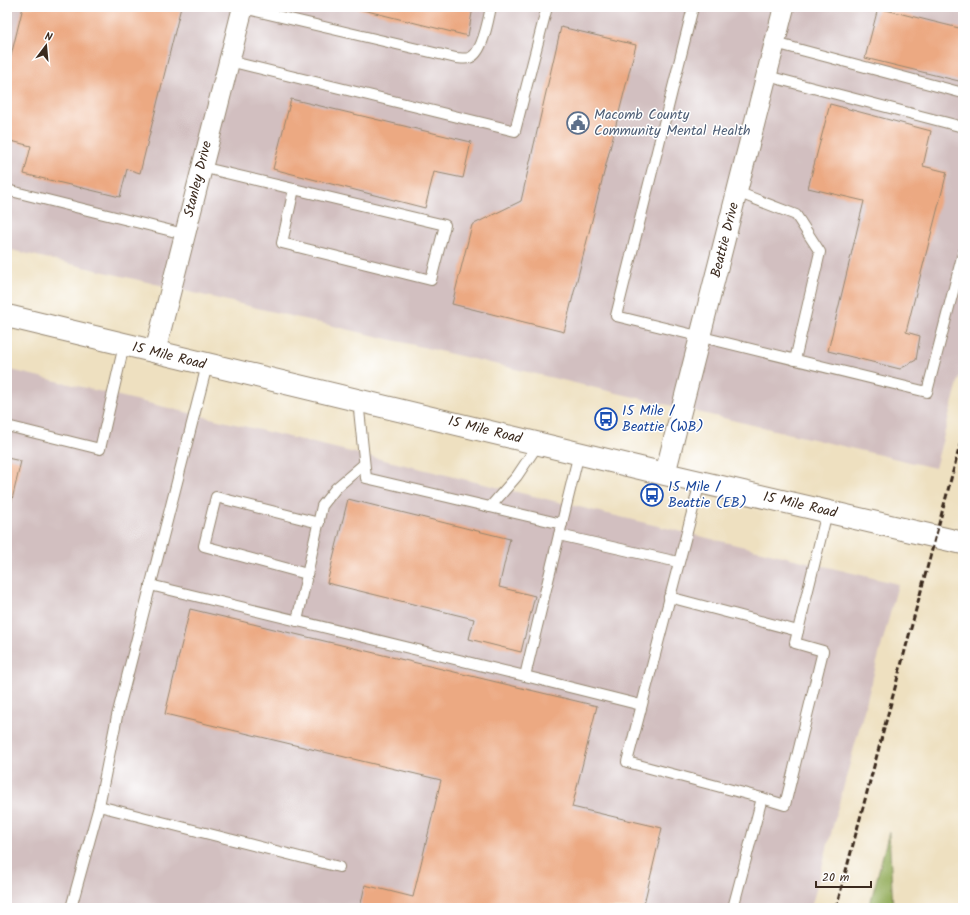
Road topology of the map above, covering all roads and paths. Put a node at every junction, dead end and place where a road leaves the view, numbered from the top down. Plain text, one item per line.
1 (243, 7) edge
2 (491, 7) edge
3 (547, 7) edge
4 (693, 7) edge
5 (784, 7) edge
6 (775, 43) junction
7 (229, 61) junction
8 (766, 76) junction
9 (963, 93) edge
10 (963, 127) edge
11 (202, 167) junction
12 (294, 189) junction
13 (7, 190) edge
14 (737, 192) junction
15 (184, 234) junction
16 (962, 255) edge
17 (7, 316) edge
18 (700, 337) junction
19 (124, 345) junction
20 (155, 352) junction
21 (795, 360) junction
22 (207, 365) junction
23 (358, 400) junction
24 (7, 426) edge
25 (539, 444) junction
26 (579, 453) junction
27 (364, 464) junction
28 (665, 474) junction
29 (700, 482) junction
30 (490, 507) junction
31 (827, 512) junction
32 (319, 523) junction
33 (562, 524) junction
34 (559, 535) junction
35 (963, 543) edge
36 (678, 562) junction
37 (307, 574) junction
38 (150, 585) junction
39 (669, 597) junction
40 (297, 621) junction
41 (798, 631) junction
42 (525, 676) junction
43 (641, 705) junction
44 (762, 798) junction
45 (99, 806) junction
46 (339, 867) dead end
47 (71, 908) edge
48 (733, 908) edge

1 - 2 lane
1 - 7 street, Stanley Drive
3 - 7 lane
4 - 18 lane
5 - 6 street, Beattie Drive
6 - 8 street, Beattie Drive
6 - 9 lane
7 - 11 street, Stanley Drive
8 - 10 lane
8 - 14 street, Beattie Drive
11 - 12 lane
11 - 15 street, Stanley Drive
12 - 12 lane
13 - 15 lane
14 - 18 street, Beattie Drive
14 - 21 lane
15 - 20 street, Stanley Drive
16 - 21 lane
17 - 19 main road, 15 Mile Road
18 - 21 lane
18 - 28 street, Beattie Drive
19 - 20 main road, 15 Mile Road
19 - 24 lane
20 - 22 main road, 15 Mile Road
22 - 23 main road, 15 Mile Road
22 - 38 lane
23 - 25 main road, 15 Mile Road
23 - 27 lane
25 - 26 main road, 15 Mile Road
25 - 30 lane
26 - 28 main road, 15 Mile Road
26 - 33 lane
27 - 30 lane
27 - 32 lane
28 - 29 main road, 15 Mile Road
29 - 31 main road, 15 Mile Road
29 - 36 lane
30 - 33 lane
31 - 35 main road, 15 Mile Road
31 - 41 lane
32 - 37 lane
32 - 37 lane
33 - 34 lane
34 - 36 lane
34 - 42 lane
36 - 39 lane
37 - 40 lane
38 - 40 lane
38 - 45 lane
39 - 41 lane
39 - 43 lane
40 - 42 lane
41 - 44 lane
42 - 43 lane
43 - 44 lane
44 - 48 lane
45 - 46 lane
45 - 47 lane

